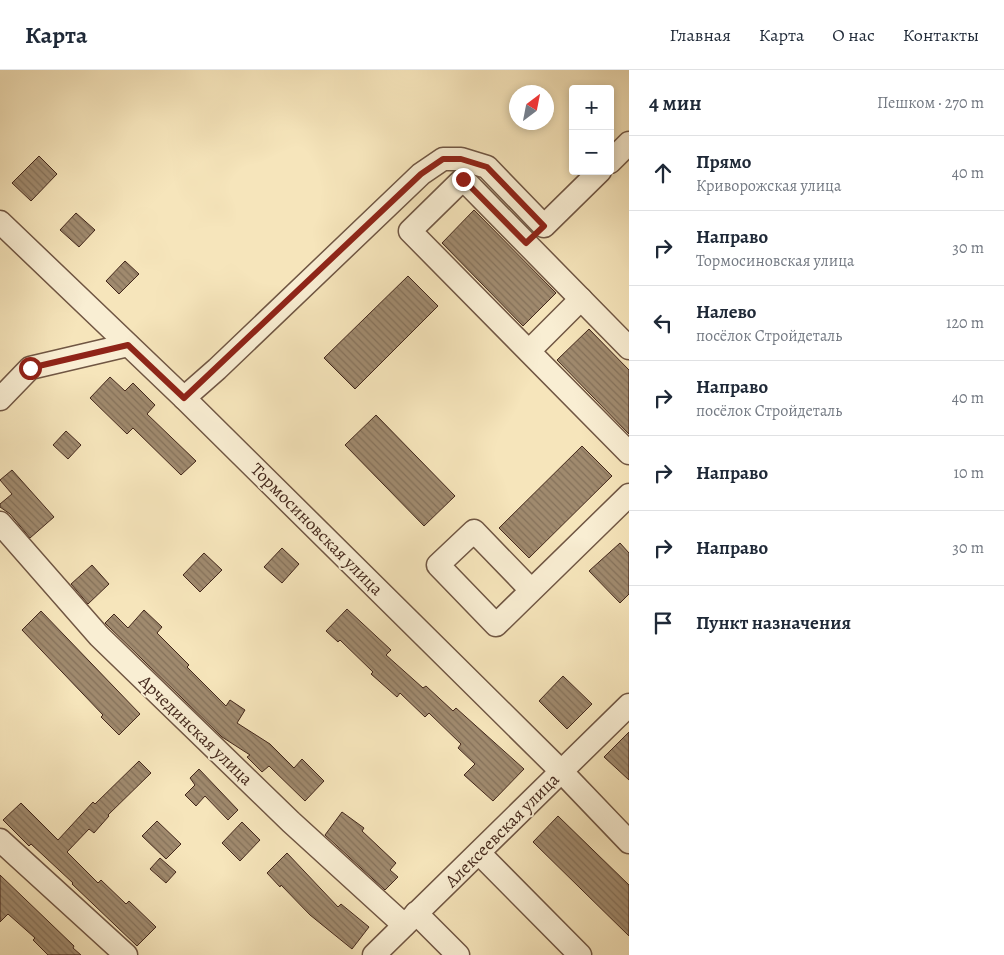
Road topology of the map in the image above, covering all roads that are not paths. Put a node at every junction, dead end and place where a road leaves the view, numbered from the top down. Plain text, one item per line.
1 (629, 143) edge
2 (614, 158) edge
3 (596, 175) edge
4 (0, 222) edge
5 (544, 226) junction
6 (526, 243) junction
7 (581, 300) junction
8 (128, 345) junction
9 (629, 348) edge
10 (529, 351) junction
11 (184, 398) junction
12 (0, 399) edge
13 (629, 453) edge
14 (629, 496) edge
15 (0, 523) edge
16 (531, 590) dead end
17 (629, 705) edge
18 (562, 771) junction
19 (0, 840) edge
20 (629, 842) edge
21 (480, 853) junction
22 (410, 919) junction
23 (126, 955) edge
24 (374, 955) edge
25 (458, 955) edge
26 (580, 955) edge

1 - 2 street
3 - 5 street
4 - 8 street, Тормосиновская улица
5 - 6 street
5 - 11 street
6 - 7 street
6 - 10 street
7 - 9 street
7 - 10 street
8 - 11 street, Тормосиновская улица
8 - 12 street
10 - 13 street
11 - 18 street, Тормосиновская улица
14 - 16 street
15 - 22 street, Арчединская улица
17 - 18 street, Алексеевская улица
18 - 20 street, Тормосиновская улица
18 - 21 street, Алексеевская улица
19 - 23 street
21 - 22 street, Алексеевская улица
21 - 26 street
22 - 24 street, Алексеевская улица
22 - 25 street, Арчединская улица

